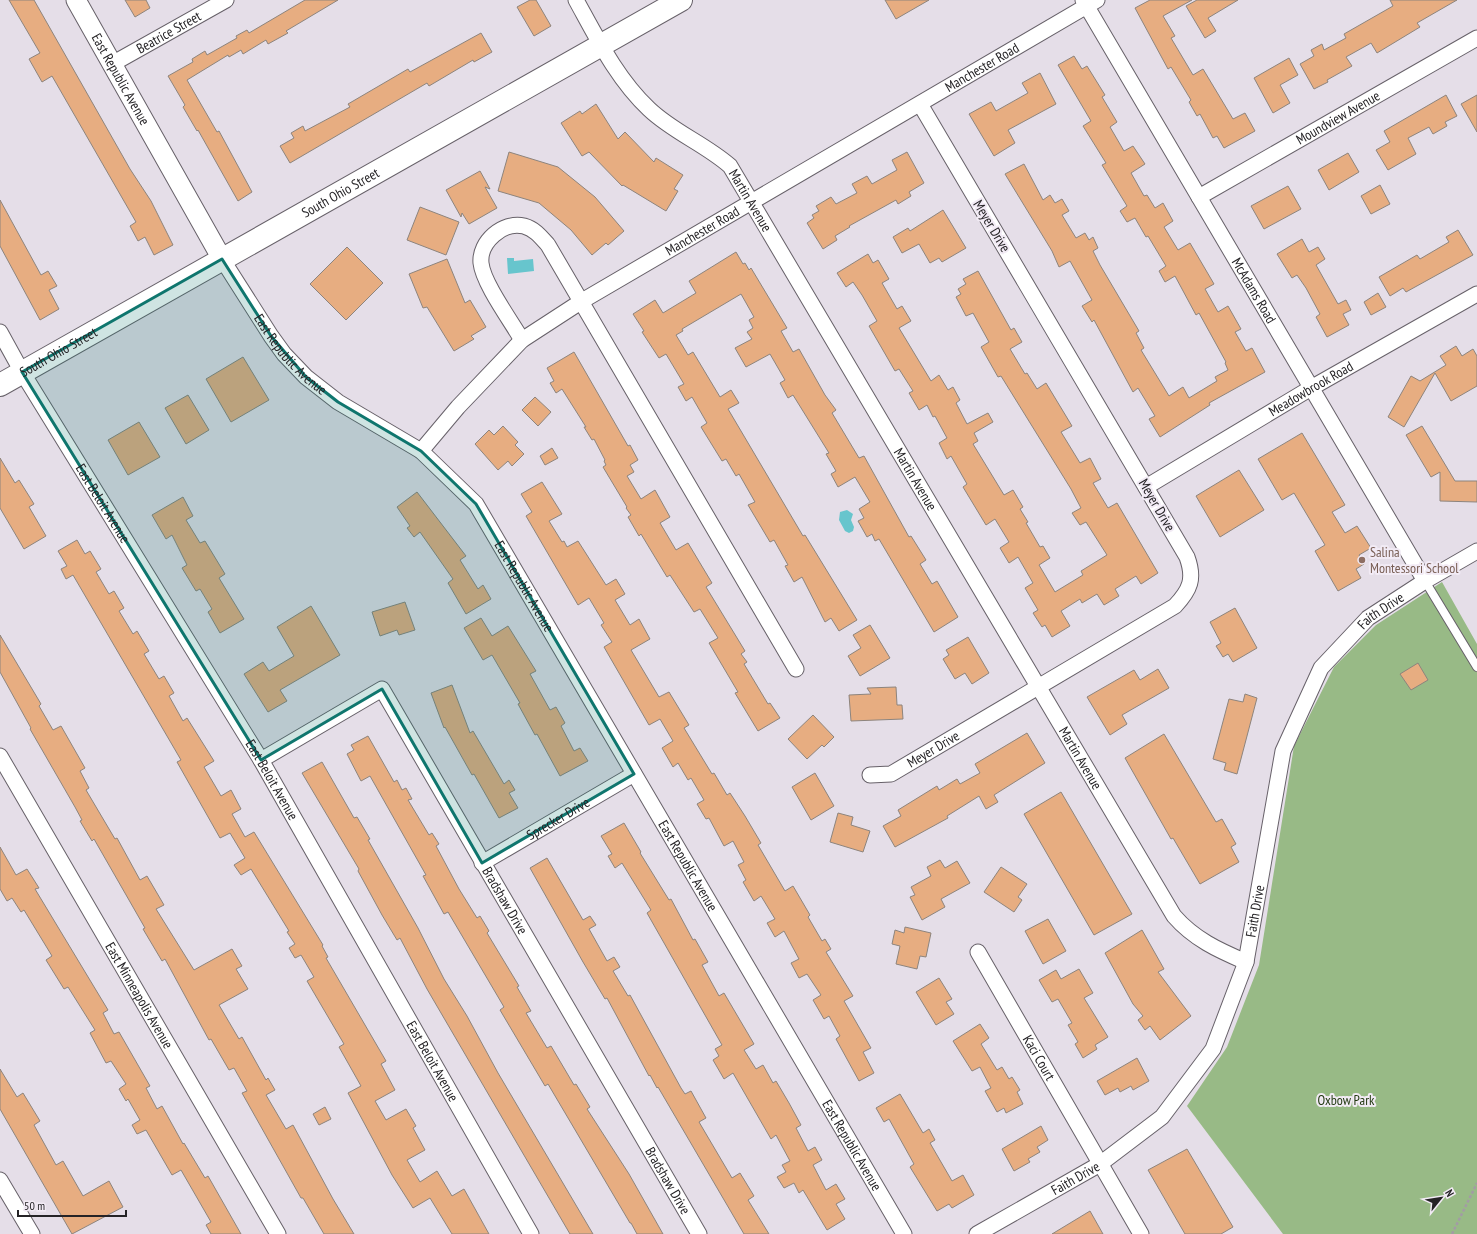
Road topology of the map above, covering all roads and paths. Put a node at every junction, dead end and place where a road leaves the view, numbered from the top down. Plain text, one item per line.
1 (76, 0) edge
2 (226, 0) edge
3 (576, 0) edge
4 (681, 0) edge
5 (1089, 2) edge
6 (1477, 38) edge
7 (601, 45) junction
8 (112, 64) junction
9 (920, 104) junction
10 (1199, 197) junction
11 (752, 202) junction
12 (222, 259) junction
13 (1477, 294) edge
14 (582, 301) junction
15 (0, 332) edge
16 (522, 340) junction
17 (22, 372) junction
18 (0, 385) edge
19 (1311, 388) junction
20 (421, 451) junction
21 (1146, 487) junction
22 (1477, 551) edge
23 (1425, 581) junction
24 (1477, 668) edge
25 (796, 669) dead end
26 (1038, 686) junction
27 (0, 756) edge
28 (261, 760) junction
29 (634, 774) junction
30 (870, 775) dead end
31 (482, 863) junction
32 (978, 952) dead end
33 (1246, 962) junction
34 (1100, 1164) junction
35 (0, 1180) edge
36 (1477, 1183) edge
37 (32, 1234) edge
38 (278, 1234) edge
39 (531, 1234) edge
40 (698, 1234) edge
41 (904, 1234) edge
42 (977, 1234) edge
43 (1141, 1234) edge
44 (1452, 1234) edge

1 - 8 street, East Republic Avenue
2 - 8 street, Beatrice Street
3 - 7 street, Martin Avenue
4 - 7 main road, South Ohio Street
5 - 9 street, Manchester Road
5 - 10 street, McAdams Road
6 - 10 street, Moundview Avenue
7 - 11 street, Martin Avenue
7 - 12 main road, South Ohio Street
8 - 12 street, East Republic Avenue
9 - 11 street, Manchester Road
9 - 21 street, Meyer Drive
10 - 19 street, McAdams Road
11 - 14 street, Manchester Road
11 - 26 street, Martin Avenue
12 - 17 main road, South Ohio Street
12 - 20 street, East Republic Avenue
13 - 19 street, Meadowbrook Road
14 - 16 street, Manchester Road
14 - 16 street
14 - 25 street
15 - 17 street, East Beloit Avenue
16 - 20 street, Manchester Road
17 - 18 main road, South Ohio Street
17 - 28 street, East Beloit Avenue
19 - 21 street, Meadowbrook Road
19 - 23 street, McAdams Road
20 - 29 street, East Republic Avenue
21 - 26 street, Meyer Drive
22 - 23 street, Faith Drive
23 - 24 lane
23 - 33 street, Faith Drive
26 - 30 street, Meyer Drive
26 - 33 street, Martin Avenue
27 - 38 street, East Minneapolis Avenue
28 - 31 street, Bradshaw Drive
28 - 39 street, East Beloit Avenue
29 - 31 street, Sprecker Drive
29 - 41 street, East Republic Avenue
31 - 40 street, Bradshaw Drive
32 - 34 street, Kaci Court
33 - 34 street, Faith Drive
34 - 42 street, Faith Drive
34 - 43 street, Kaci Court
35 - 37 street
36 - 44 path

